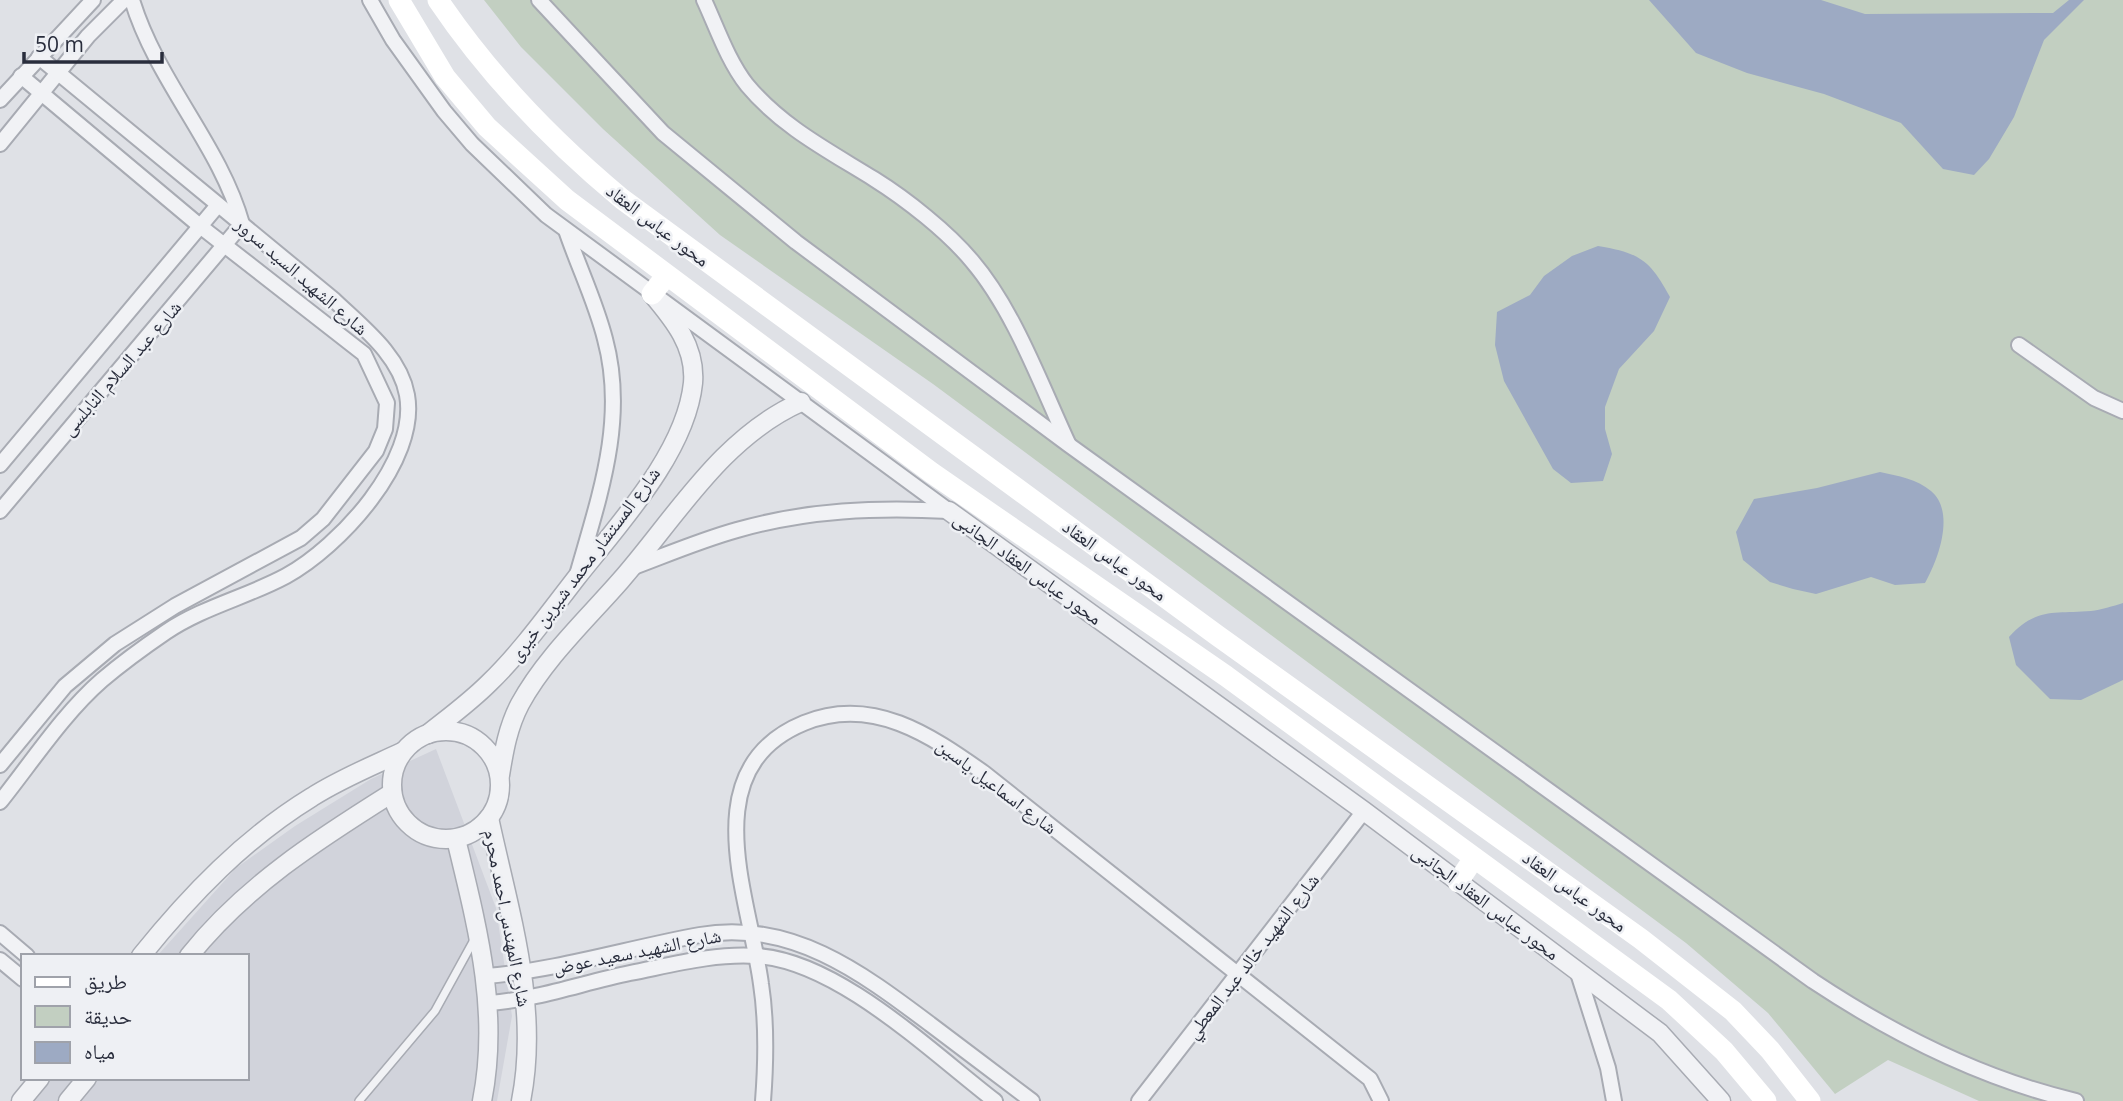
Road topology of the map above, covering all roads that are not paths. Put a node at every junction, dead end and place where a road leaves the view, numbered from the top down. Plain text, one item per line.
1 (93, 0) edge
2 (124, 0) edge
3 (132, 0) edge
4 (370, 0) edge
5 (399, 0) edge
6 (438, 0) edge
7 (704, 0) edge
8 (544, 2) edge
9 (39, 57) junction
10 (59, 73) junction
11 (21, 76) junction
12 (41, 93) junction
13 (0, 100) edge
14 (0, 144) edge
15 (218, 205) junction
16 (242, 224) junction
17 (200, 226) junction
18 (566, 231) junction
19 (226, 246) junction
20 (666, 275) junction
21 (652, 294) junction
22 (2019, 345) dead end
23 (801, 402) junction
24 (2123, 411) edge
25 (1069, 445) junction
26 (883, 450) junction
27 (0, 465) edge
28 (0, 511) edge
29 (949, 511) junction
30 (631, 568) junction
31 (575, 580) junction
32 (1218, 636) junction
33 (1196, 656) junction
34 (87, 666) junction
35 (1273, 675) junction
36 (101, 681) junction
37 (1270, 708) junction
38 (428, 734) junction
39 (402, 752) junction
40 (0, 765) edge
41 (500, 775) junction
42 (392, 793) junction
43 (0, 802) edge
44 (1364, 811) junction
45 (489, 818) junction
46 (456, 839) junction
47 (1474, 858) junction
48 (1458, 882) junction
49 (478, 932) junction
50 (0, 933) edge
51 (751, 933) junction
52 (25, 954) edge
53 (143, 954) edge
54 (190, 954) edge
55 (756, 956) junction
56 (0, 960) edge
57 (1577, 970) junction
58 (522, 973) junction
59 (1238, 974) junction
60 (486, 976) junction
61 (21, 977) edge
62 (526, 1000) junction
63 (490, 1003) junction
64 (38, 1080) edge
65 (85, 1080) edge
66 (21, 1101) edge
67 (68, 1101) edge
68 (359, 1101) edge
69 (482, 1101) edge
70 (521, 1101) edge
71 (763, 1101) edge
72 (995, 1101) edge
73 (1032, 1101) edge
74 (1139, 1101) edge
75 (1381, 1101) edge
76 (1614, 1101) edge
77 (1721, 1101) edge
78 (1766, 1101) edge
79 (1810, 1101) edge
80 (2076, 1101) edge

1 - 9 street
2 - 10 street
3 - 16 street
4 - 18 street, محور عباس العقاد الجانبى
5 - 20 main road, محور عباس العقاد
6 - 32 main road, محور عباس العقاد
7 - 25 street
8 - 25 street
9 - 10 street, شارع الشهيد السيد سرور
9 - 11 street
10 - 12 street
10 - 15 street, شارع الشهيد السيد سرور
11 - 12 street, شارع الشهيد السيد سرور
11 - 13 street
12 - 14 street
12 - 17 street, شارع الشهيد السيد سرور
15 - 16 street, شارع الشهيد السيد سرور
15 - 17 street, شارع عبد السلام النابلسى
16 - 19 street, شارع عبد السلام النابلسى
16 - 36 street, شارع الشهيد السيد سرور
17 - 19 street, شارع الشهيد السيد سرور
17 - 27 street, شارع عبد السلام النابلسى
18 - 21 street, محور عباس العقاد الجانبى
18 - 31 street
19 - 28 street, شارع عبد السلام النابلسى
19 - 34 street, شارع الشهيد السيد سرور
20 - 21 main road
20 - 26 main road, محور عباس العقاد
21 - 23 street, محور عباس العقاد الجانبى
21 - 31 street, شارع المستشار محمد شيرين خيرى
22 - 24 street
23 - 26 street, محور عباس العقاد الجانبى
23 - 30 street, شارع المستشار محمد شيرين خيرى
25 - 80 street
26 - 29 street, محور عباس العقاد الجانبى
26 - 33 main road, محور عباس العقاد
29 - 30 street
29 - 44 street, محور عباس العقاد الجانبى
30 - 41 street, شارع المستشار محمد شيرين خيرى
31 - 38 street, شارع المستشار محمد شيرين خيرى
32 - 33 main road
32 - 35 main road, محور عباس العقاد
33 - 37 main road, محور عباس العقاد
34 - 36 street
34 - 40 street, شارع الشهيد السيد سرور
35 - 37 main road
35 - 79 main road, محور عباس العقاد
36 - 43 street, شارع الشهيد السيد سرور
37 - 47 main road, محور عباس العقاد
38 - 39 street
38 - 41 street
39 - 42 street
39 - 53 street
41 - 45 street
42 - 46 street
42 - 54 street
44 - 48 street, محور عباس العقاد الجانبى
44 - 59 street, شارع الشهيد خالد عبد المعطي
45 - 46 street
45 - 58 street, شارع المهندس احمد محرم
46 - 49 street, شارع المهندس احمد محرم
47 - 48 main road
47 - 78 main road, محور عباس العقاد
48 - 57 street, محور عباس العقاد الجانبى
49 - 60 street, شارع المهندس احمد محرم
49 - 68 lane
50 - 52 street
51 - 55 street, شارع اسماعيل ياسين
51 - 58 street, شارع الشهيد سعيد عوض
51 - 59 street, شارع اسماعيل ياسين
51 - 73 street, شارع الشهيد سعيد عوض
55 - 62 street, شارع الشهيد سعيد عوض
55 - 71 street, شارع اسماعيل ياسين
55 - 72 street, شارع الشهيد سعيد عوض
56 - 61 street
57 - 76 street
57 - 77 street, محور عباس العقاد الجانبى
58 - 60 street, شارع الشهيد سعيد عوض
58 - 62 street, شارع المهندس احمد محرم
59 - 74 street, شارع الشهيد خالد عبد المعطي
59 - 75 street, شارع اسماعيل ياسين
60 - 63 street, شارع المهندس احمد محرم
62 - 63 street, شارع الشهيد سعيد عوض
62 - 70 street, شارع المهندس احمد محرم
63 - 69 street, شارع المهندس احمد محرم
64 - 66 street
65 - 67 street

